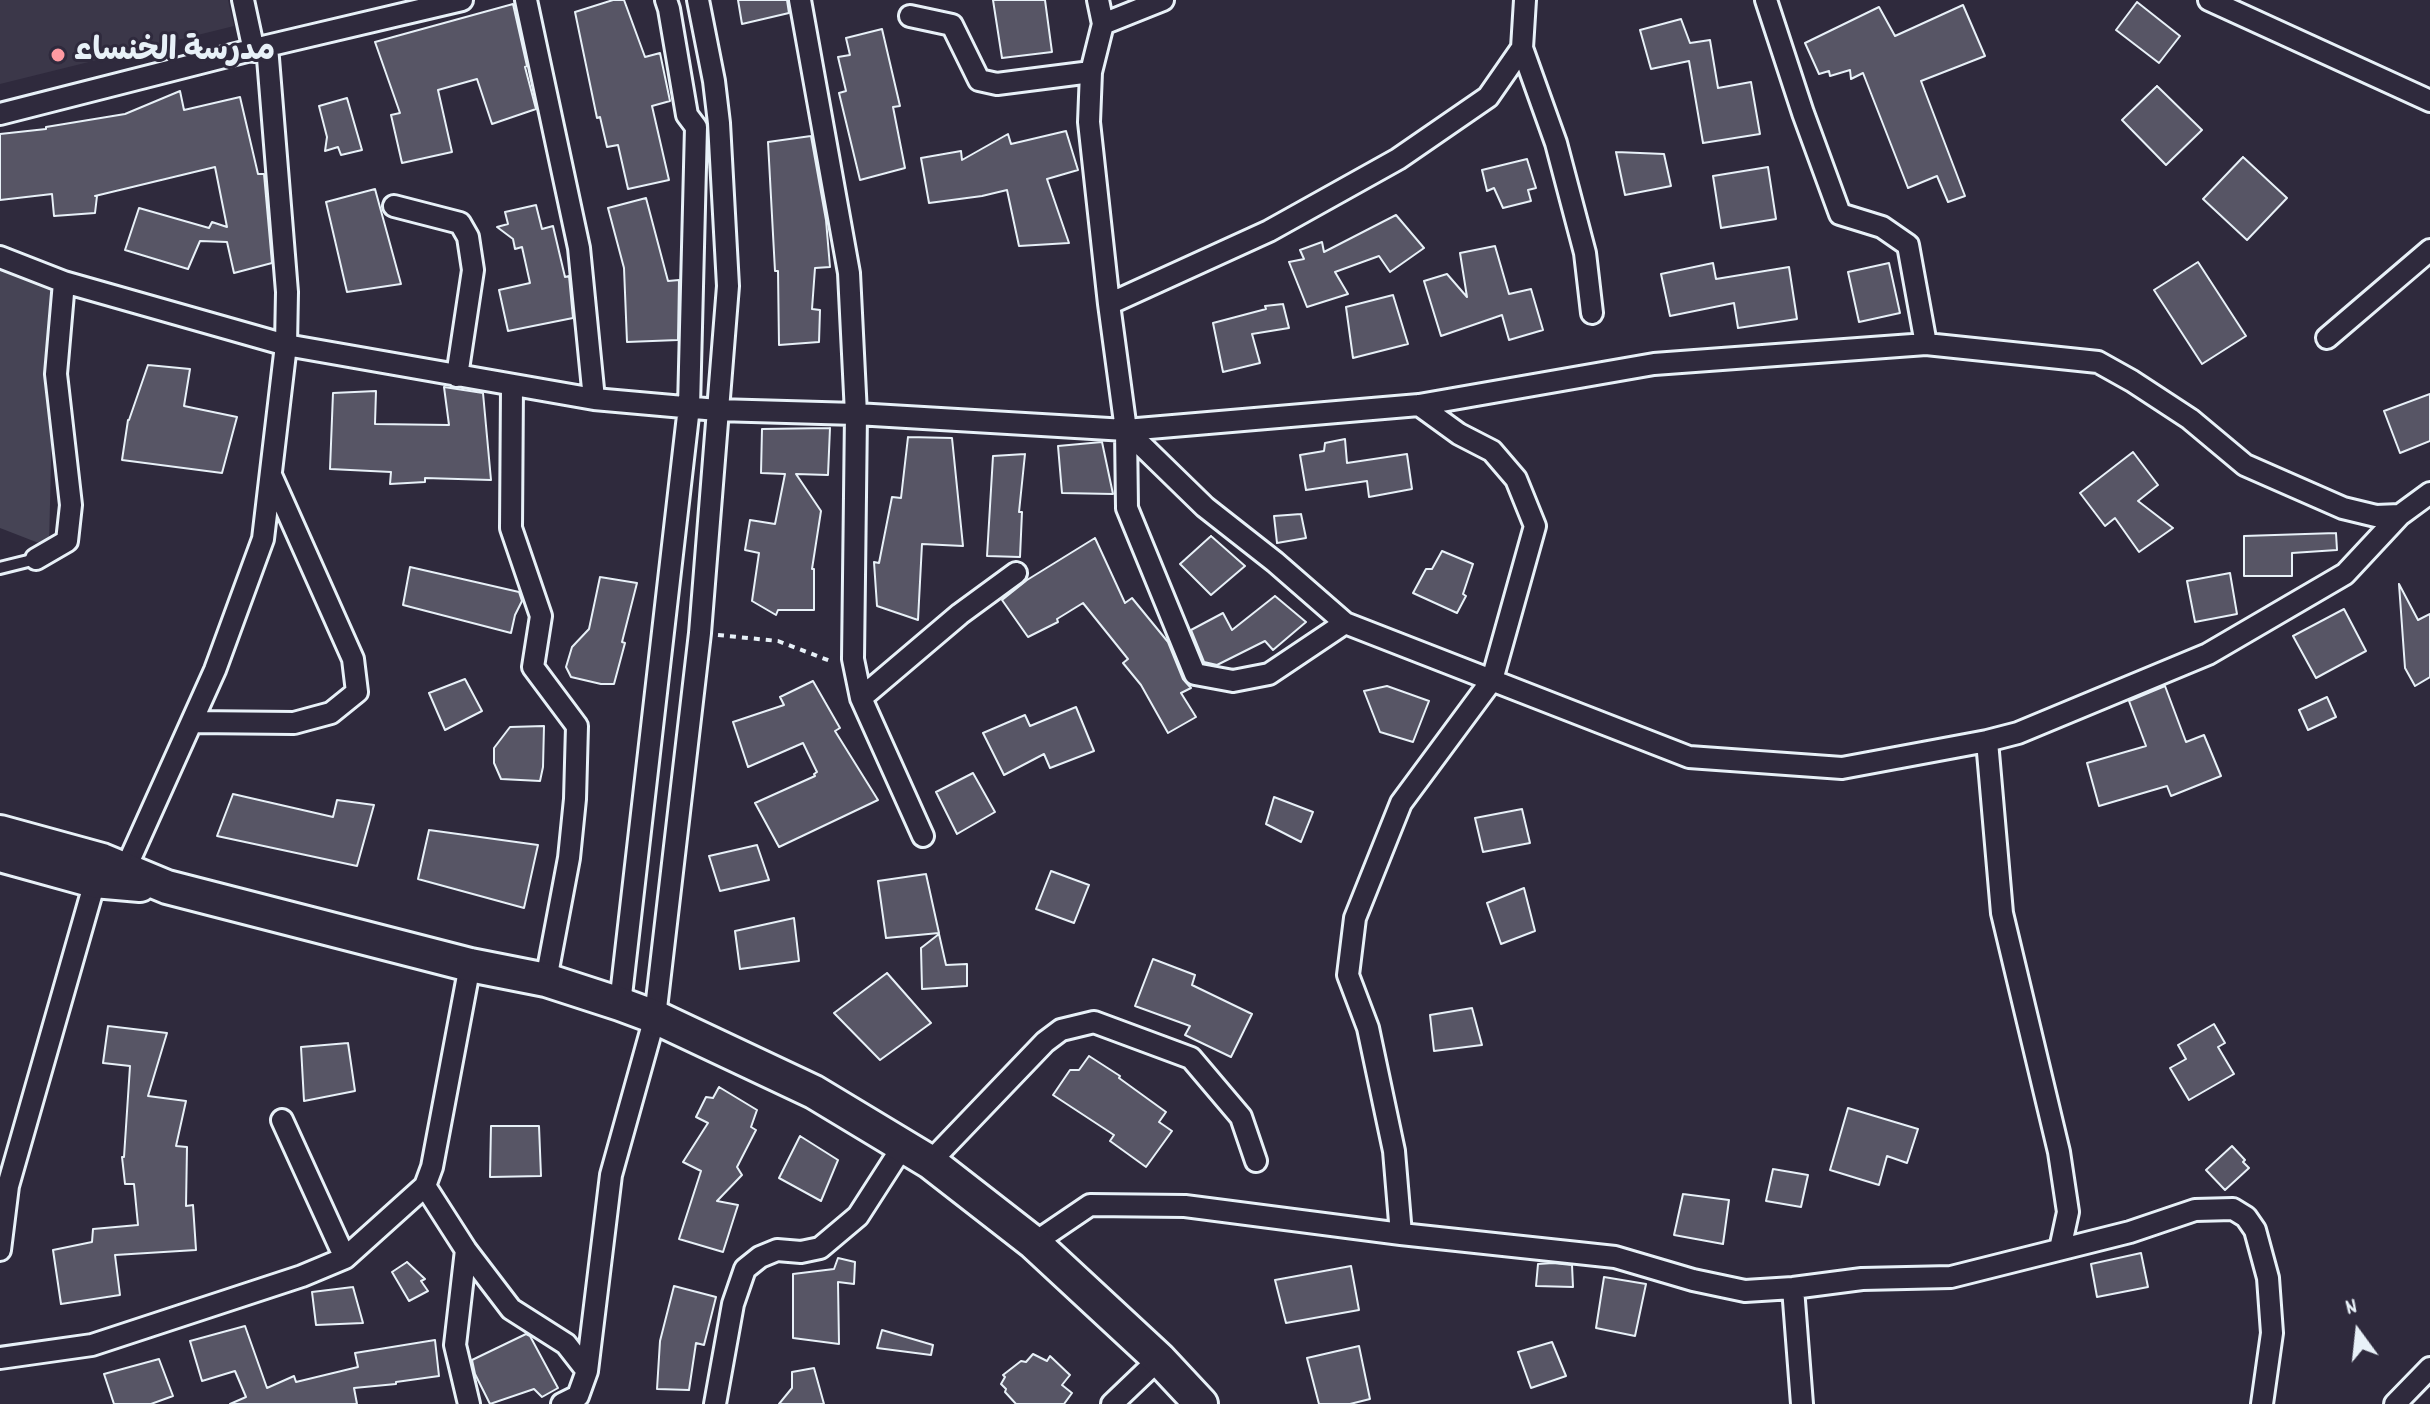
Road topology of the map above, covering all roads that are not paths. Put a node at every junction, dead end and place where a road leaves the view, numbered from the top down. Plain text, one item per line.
1 (243, 0) edge
2 (462, 0) edge
3 (526, 0) edge
4 (666, 0) edge
5 (698, 0) edge
6 (800, 0) edge
7 (1098, 0) edge
8 (1163, 0) edge
9 (1525, 0) edge
10 (1766, 0) edge
11 (2209, 0) edge
12 (910, 16) dead end
13 (1103, 24) junction
14 (1522, 48) junction
15 (260, 49) junction
16 (1091, 72) junction
17 (2430, 101) edge
18 (0, 114) edge
19 (394, 206) dead end
20 (2430, 250) edge
21 (0, 257) edge
22 (64, 282) junction
23 (1109, 304) junction
24 (1592, 313) dead end
25 (2327, 338) dead end
26 (1926, 344) junction
27 (286, 345) junction
28 (457, 376) junction
29 (512, 387) junction
30 (594, 399) junction
31 (1419, 405) junction
32 (689, 407) junction
33 (717, 410) junction
34 (856, 414) junction
35 (1126, 430) junction
36 (271, 474) junction
37 (2430, 493) edge
38 (2400, 515) junction
39 (36, 559) joint
40 (0, 568) edge
41 (1016, 573) dead end
42 (1345, 623) junction
43 (1492, 680) junction
44 (861, 698) junction
45 (192, 722) junction
46 (1987, 741) junction
47 (0, 832) edge
48 (923, 836) dead end
49 (0, 855) edge
50 (107, 871) junction
51 (470, 965) junction
52 (546, 980) junction
53 (620, 1004) junction
54 (655, 1017) junction
55 (282, 1120) dead end
56 (917, 1154) junction
57 (1256, 1161) dead end
58 (425, 1186) junction
59 (1401, 1234) junction
60 (1034, 1243) junction
61 (2060, 1249) junction
62 (0, 1250) edge
63 (466, 1250) junction
64 (345, 1258) junction
65 (1793, 1288) junction
66 (0, 1358) edge
67 (1159, 1359) junction
68 (2430, 1368) edge
69 (587, 1371) junction
70 (573, 1401) edge
71 (469, 1404) edge
72 (715, 1404) edge
73 (1112, 1404) edge
74 (1201, 1404) edge
75 (1802, 1404) edge
76 (2262, 1404) edge
77 (2395, 1404) edge

1 - 15 street
2 - 15 street
3 - 30 street
4 - 32 street
5 - 33 street
6 - 34 street
7 - 13 street
8 - 13 street
9 - 14 street
10 - 26 street
11 - 17 street
12 - 16 street
13 - 16 street
14 - 23 street
14 - 24 street
15 - 18 street
15 - 27 street
16 - 23 street
19 - 28 street
20 - 25 street
21 - 22 street
22 - 27 street
22 - 39 street
23 - 35 street
26 - 31 street
26 - 38 street
27 - 28 street
27 - 36 street
28 - 29 street
29 - 30 street
29 - 52 street
30 - 32 street
31 - 35 street
31 - 43 street
32 - 33 street
32 - 53 street
33 - 34 street
33 - 54 street
34 - 35 street
34 - 44 street
35 - 42 street
35 - 42 street
36 - 45 street
36 - 45 street
37 - 38 street
38 - 46 street
39 - 40 lane
41 - 44 street
42 - 43 street
43 - 46 street
43 - 59 street
44 - 48 street
45 - 50 street
46 - 61 street
47 - 50 main road
49 - 50 main road
50 - 51 main road
50 - 62 street
51 - 52 main road
51 - 58 street
52 - 53 main road
53 - 54 main road
54 - 56 main road
54 - 69 street
55 - 64 street
56 - 57 street
56 - 60 main road
56 - 72 street
58 - 63 street
58 - 64 street
59 - 60 street
59 - 65 street
60 - 67 main road
61 - 65 street
61 - 76 street
63 - 69 street
63 - 71 street
64 - 66 street
65 - 75 street
67 - 73 street
67 - 74 main road
68 - 77 street
69 - 70 street

